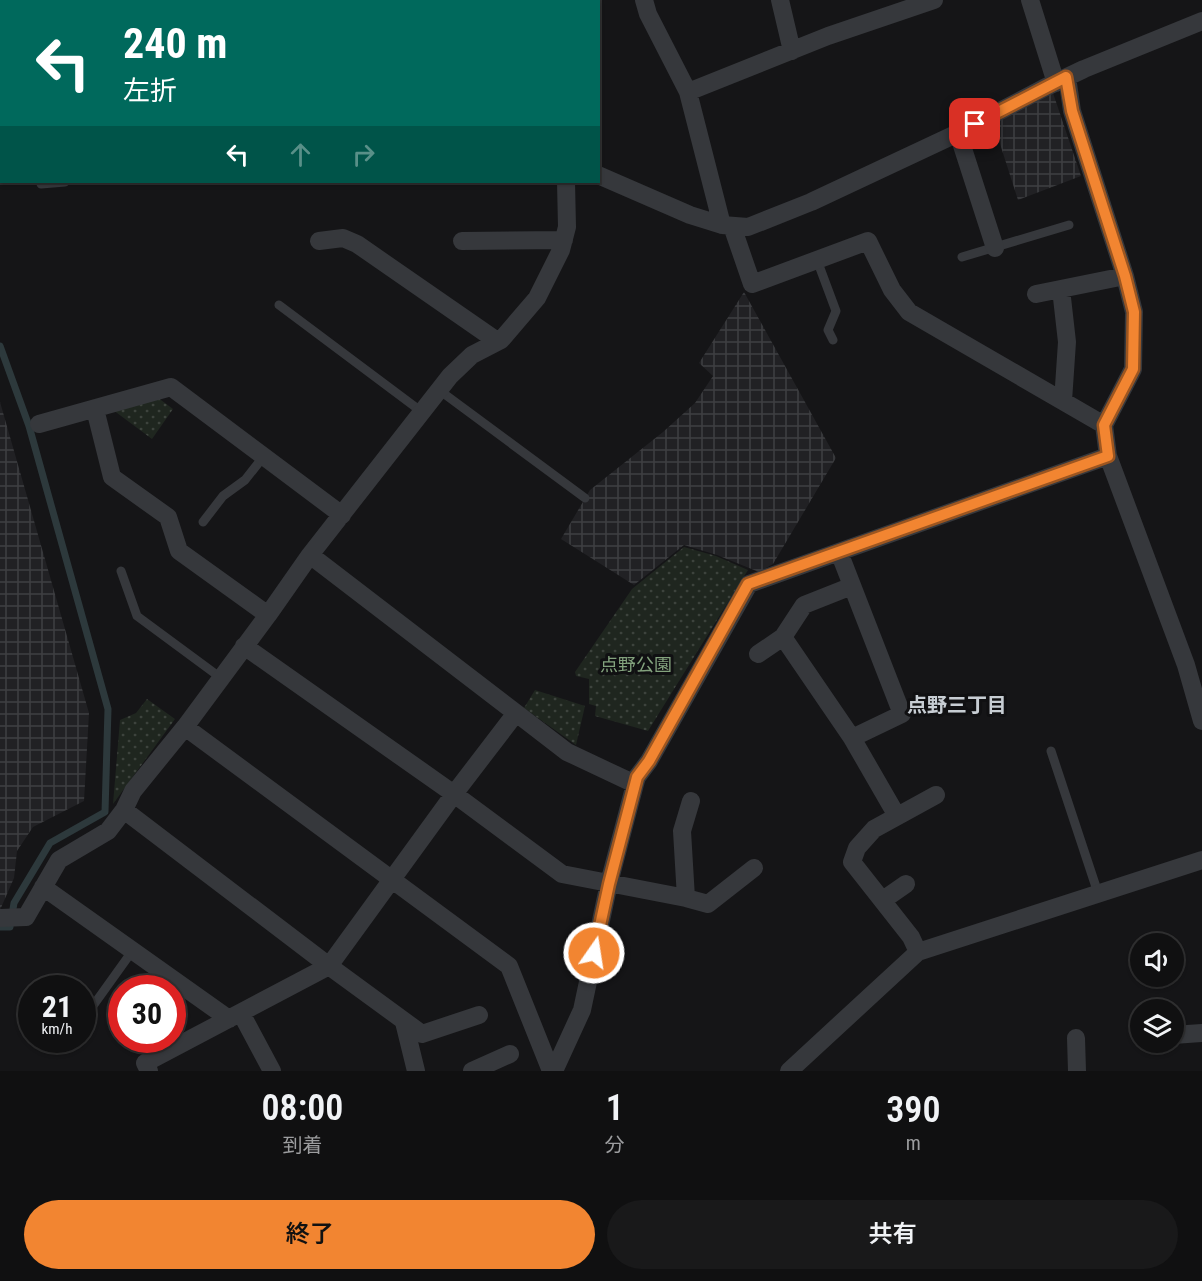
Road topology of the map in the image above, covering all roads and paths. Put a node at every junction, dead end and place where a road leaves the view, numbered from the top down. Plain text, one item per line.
1 (644, 0) edge
2 (780, 0) edge
3 (934, 0) edge
4 (1030, 0) edge
5 (1202, 21) edge
6 (792, 51) junction
7 (1061, 80) junction
8 (688, 92) junction
9 (958, 133) junction
10 (600, 176) edge
11 (53, 183) edge
12 (566, 183) edge
13 (41, 184) dead end
14 (727, 225) junction
15 (1069, 225) dead end
16 (564, 240) junction
17 (319, 241) dead end
18 (462, 241) dead end
19 (995, 248) junction
20 (962, 257) dead end
21 (817, 260) junction
22 (1125, 276) junction
23 (1061, 289) junction
24 (1036, 294) dead end
25 (279, 305) dead end
26 (833, 340) dead end
27 (497, 341) junction
28 (439, 390) junction
29 (1063, 401) junction
30 (95, 409) junction
31 (422, 412) junction
32 (39, 424) dead end
33 (1104, 425) junction
34 (264, 456) junction
35 (1108, 456) junction
36 (585, 498) dead end
37 (342, 515) junction
38 (203, 522) dead end
39 (839, 552) junction
40 (310, 555) junction
41 (121, 571) dead end
42 (852, 586) junction
43 (268, 615) junction
44 (783, 637) junction
45 (244, 646) junction
46 (758, 654) dead end
47 (221, 678) junction
48 (1196, 681) edge
49 (516, 713) junction
50 (1202, 721) edge
51 (184, 727) junction
52 (852, 738) junction
53 (1051, 751) dead end
54 (635, 784) junction
55 (454, 794) junction
56 (936, 795) dead end
57 (691, 801) dead end
58 (124, 810) junction
59 (897, 816) junction
60 (1202, 860) edge
61 (754, 868) dead end
62 (392, 880) junction
63 (609, 884) junction
64 (906, 884) dead end
65 (43, 887) junction
66 (1098, 893) junction
67 (686, 898) junction
68 (883, 900) junction
69 (8, 918) edge
70 (133, 950) junction
71 (918, 952) junction
72 (329, 966) junction
73 (96, 1002) edge
74 (235, 1016) junction
75 (479, 1016) dead end
76 (404, 1022) junction
77 (1202, 1033) edge
78 (1184, 1034) edge
79 (1076, 1038) dead end
80 (510, 1054) dead end
81 (149, 1071) edge
82 (272, 1071) edge
83 (416, 1071) edge
84 (472, 1071) edge
85 (552, 1071) edge
86 (789, 1071) edge
87 (1077, 1071) edge

1 - 8 street
2 - 6 street
3 - 6 street
4 - 7 street
5 - 7 street
6 - 8 street
7 - 9 street
7 - 22 street
8 - 14 street
9 - 14 street
9 - 19 street
10 - 14 street
11 - 13 lane
12 - 16 street
14 - 21 street
15 - 19 lane
16 - 18 street
16 - 27 street
17 - 27 street
19 - 20 lane
21 - 26 lane
21 - 29 street
22 - 23 street
22 - 33 street
23 - 24 street
23 - 29 street
25 - 31 lane
27 - 28 street
28 - 31 street
28 - 36 lane
29 - 33 street
30 - 32 street
30 - 34 street
30 - 43 street
31 - 37 street
33 - 35 street
34 - 37 street
34 - 38 lane
35 - 39 street
35 - 48 street
37 - 40 street
39 - 42 street
39 - 54 street
40 - 43 street
40 - 49 street
41 - 47 lane
42 - 44 street
42 - 52 street
43 - 45 street
44 - 46 street
44 - 52 street
45 - 47 street
45 - 55 street
47 - 51 street
48 - 50 street
49 - 54 street
49 - 55 street
51 - 58 street
51 - 62 street
52 - 59 street
53 - 66 lane
54 - 63 street
55 - 62 street
55 - 63 street
56 - 59 street
57 - 67 street
58 - 65 street
58 - 72 street
59 - 68 street
60 - 66 street
61 - 67 street
62 - 72 street
62 - 85 street
63 - 67 street
63 - 85 street
64 - 68 street
65 - 69 street
65 - 70 street
66 - 71 street
68 - 71 street
70 - 73 lane
70 - 74 street
71 - 86 street
72 - 74 street
72 - 76 street
74 - 81 street
74 - 82 street
75 - 76 street
76 - 83 street
77 - 78 street
79 - 87 street
80 - 84 street

